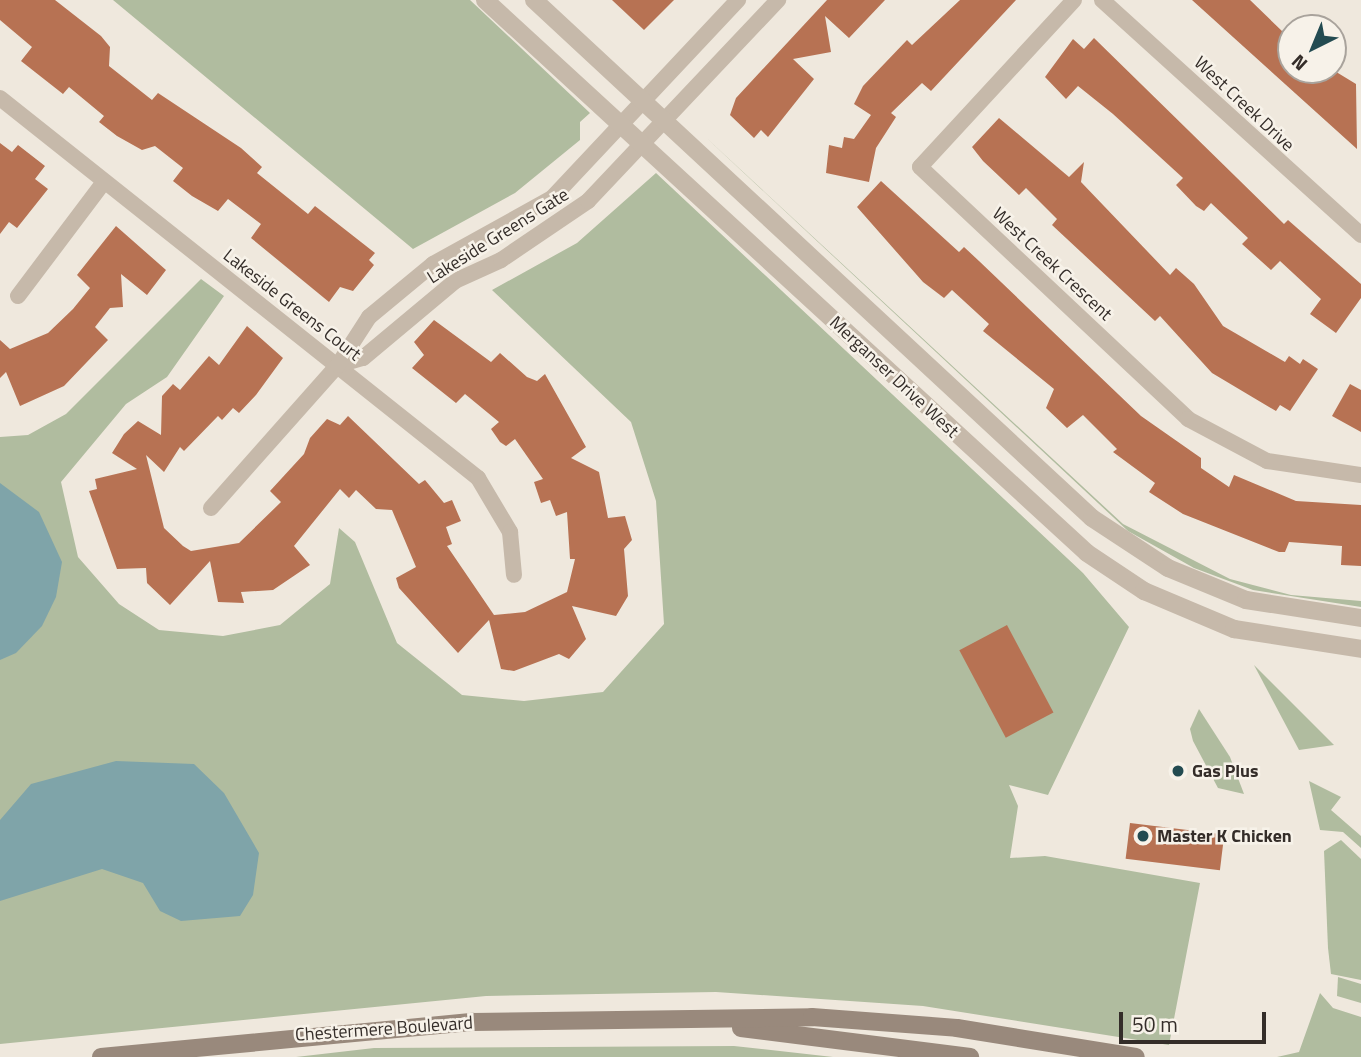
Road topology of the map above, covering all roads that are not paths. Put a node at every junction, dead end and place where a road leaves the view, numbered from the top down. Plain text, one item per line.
1 (485, 0) edge
2 (534, 0) edge
3 (738, 0) edge
4 (778, 0) edge
5 (1073, 0) edge
6 (1102, 0) edge
7 (0, 98) edge
8 (645, 101) junction
9 (667, 120) junction
10 (624, 125) junction
11 (645, 144) junction
12 (104, 182) junction
13 (1361, 234) edge
14 (18, 296) dead end
15 (338, 365) junction
16 (1361, 475) edge
17 (211, 508) dead end
18 (514, 575) dead end
19 (1246, 600) junction
20 (1361, 618) edge
21 (1234, 629) junction
22 (1361, 649) edge
23 (668, 1019) junction
24 (101, 1057) edge
25 (970, 1057) edge
26 (1136, 1057) edge

1 - 10 street, Merganser Drive West
2 - 8 street, Merganser Drive West
3 - 8 street, Lakeside Greens Gate
4 - 9 street, Lakeside Greens Gate
5 - 16 street, West Creek Crescent
6 - 13 street, West Creek Drive
7 - 12 street, Lakeside Greens Court
8 - 9 street, Merganser Drive West
8 - 10 street, Lakeside Greens Gate
9 - 11 street, Lakeside Greens Gate
9 - 19 street, Merganser Drive West
10 - 11 street, Merganser Drive West
10 - 15 street, Lakeside Greens Gate
11 - 15 street, Lakeside Greens Gate
11 - 21 street, Merganser Drive West
12 - 14 street
12 - 15 street, Lakeside Greens Court
15 - 17 street
15 - 18 street, Lakeside Greens Court
19 - 20 street, Merganser Drive West
19 - 21 street
21 - 22 street, Merganser Drive West
23 - 24 main road, Chestermere Boulevard
23 - 25 main road, Chestermere Boulevard
23 - 26 main road, Chestermere Boulevard

